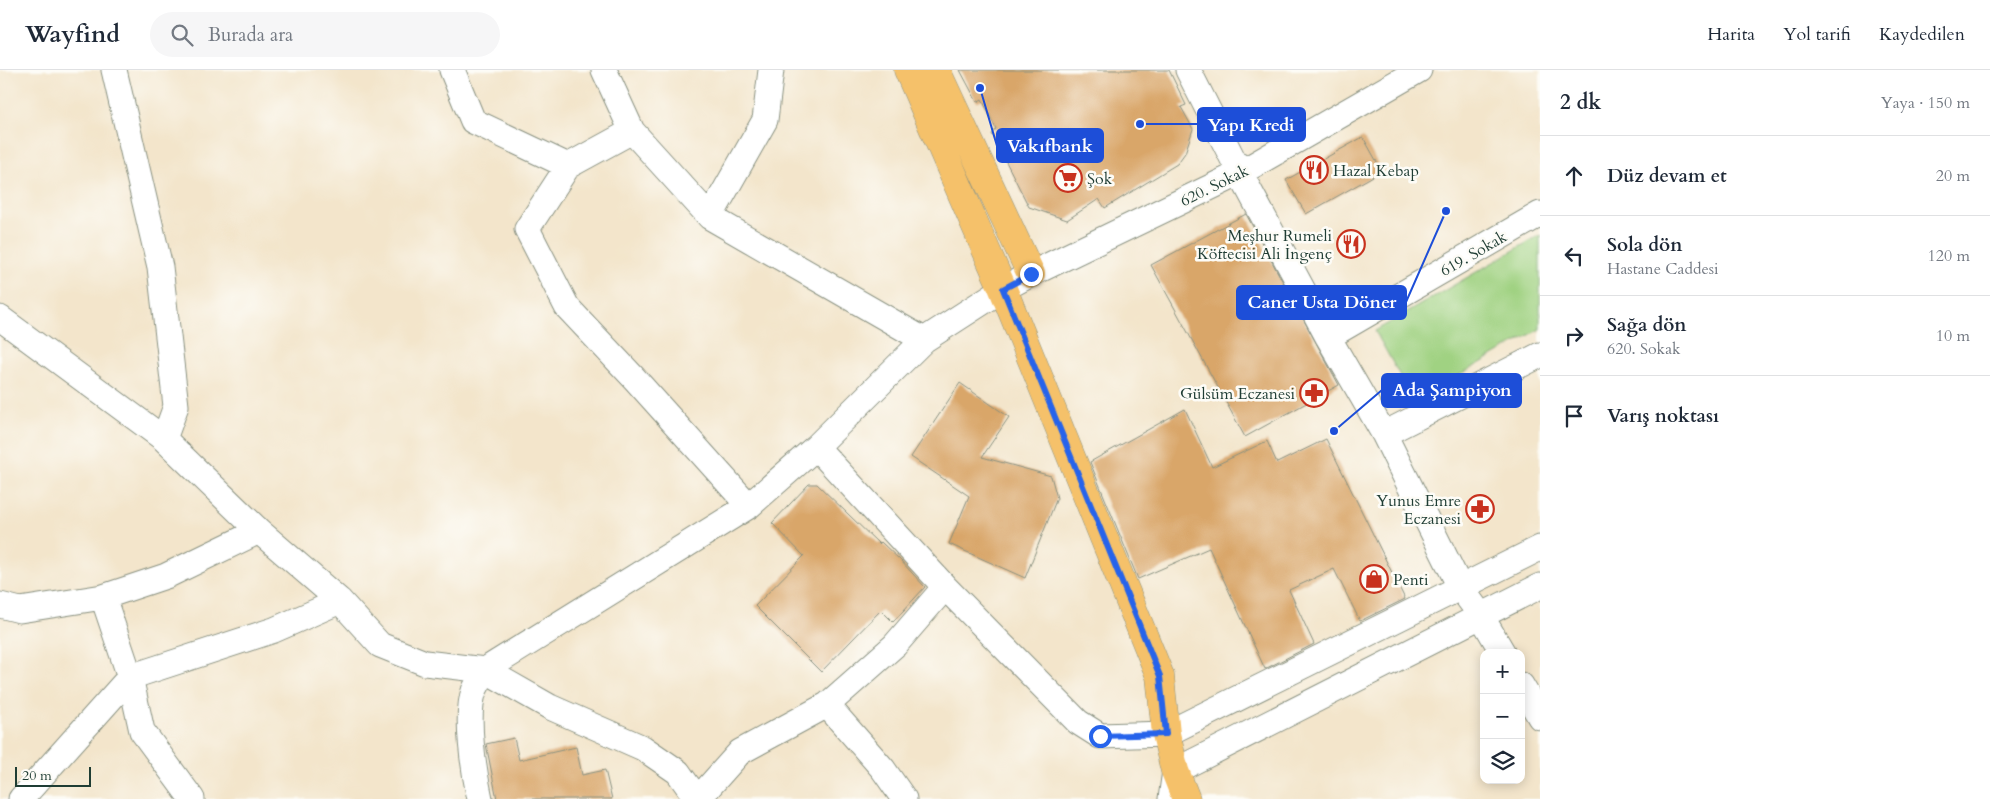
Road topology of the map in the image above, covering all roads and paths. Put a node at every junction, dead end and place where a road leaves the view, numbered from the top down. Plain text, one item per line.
1 (114, 70) edge
2 (452, 70) edge
3 (604, 70) edge
4 (771, 70) edge
5 (908, 70) edge
6 (936, 70) edge
7 (1188, 70) edge
8 (1419, 70) edge
9 (632, 131) junction
10 (568, 166) junction
11 (1240, 174) junction
12 (1540, 214) edge
13 (710, 217) junction
14 (1031, 274) junction
15 (1003, 289) junction
16 (0, 318) edge
17 (1328, 337) junction
18 (924, 340) junction
19 (1540, 355) edge
20 (1384, 434) junction
21 (164, 439) junction
22 (816, 447) junction
23 (749, 506) junction
24 (260, 531) junction
25 (1540, 548) edge
26 (1540, 586) edge
27 (945, 587) junction
28 (1460, 587) junction
29 (104, 597) junction
30 (340, 601) junction
31 (0, 605) edge
32 (1480, 614) junction
33 (1501, 649) edge
34 (485, 670) junction
35 (130, 677) junction
36 (1525, 692) edge
37 (827, 705) junction
38 (1540, 717) edge
39 (1166, 734) junction
40 (1175, 771) junction
41 (21, 799) edge
42 (192, 799) edge
43 (480, 799) edge
44 (698, 799) edge
45 (904, 799) edge
46 (1170, 799) edge
47 (1186, 799) edge

1 - 21 street
2 - 10 street
3 - 9 street
4 - 13 street
5 - 15 main road
6 - 14 main road
7 - 11 street
8 - 11 street, 620. Sokak
9 - 10 street
9 - 13 street
10 - 23 street
11 - 14 street, 620. Sokak
11 - 17 street
12 - 17 street, 619. Sokak
13 - 18 street
14 - 15 street, 620. Sokak
15 - 18 street, 620. Sokak
15 - 39 main road
16 - 21 street
17 - 20 street
18 - 22 street, 620. Sokak
19 - 20 street
20 - 28 street
21 - 24 street
22 - 23 street, 620. Sokak
22 - 27 street
23 - 34 street, 620. Sokak
24 - 29 street
24 - 30 street
25 - 28 street
26 - 32 street
27 - 37 street
27 - 39 street
28 - 32 street
28 - 39 street
29 - 31 street
29 - 35 street
30 - 34 street
30 - 35 street
32 - 33 street
32 - 40 street
34 - 43 street
34 - 44 street
35 - 41 street
35 - 42 street
36 - 38 street
37 - 44 street
37 - 45 street
39 - 40 main road
40 - 46 street
40 - 47 main road

